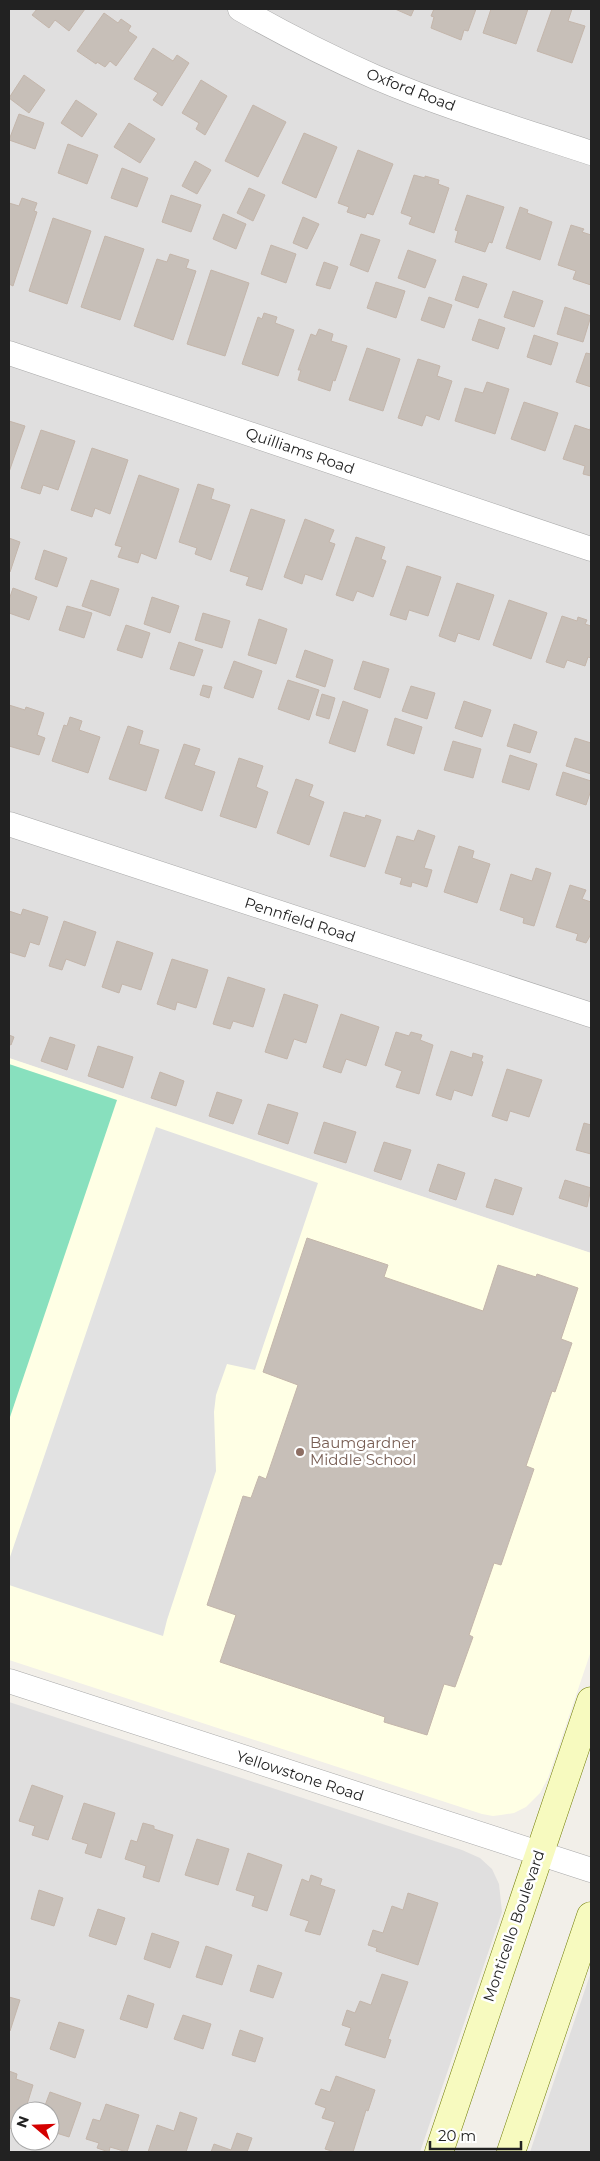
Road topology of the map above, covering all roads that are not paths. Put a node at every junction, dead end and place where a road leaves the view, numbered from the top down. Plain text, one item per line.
1 (240, 9) edge
2 (591, 153) edge
3 (9, 354) edge
4 (591, 549) edge
5 (9, 824) edge
6 (591, 1015) edge
7 (9, 1682) edge
8 (591, 1701) edge
9 (539, 1854) junction
10 (591, 1870) edge
11 (591, 1916) edge
12 (439, 2152) edge
13 (511, 2152) edge

1 - 2 street, Oxford Road
3 - 4 street, Quilliams Road
5 - 6 street, Pennfield Road
7 - 9 street, Yellowstone Road
8 - 9 main road, Monticello Boulevard
9 - 10 street, Yellowstone Road
9 - 12 main road, Monticello Boulevard
11 - 13 main road

